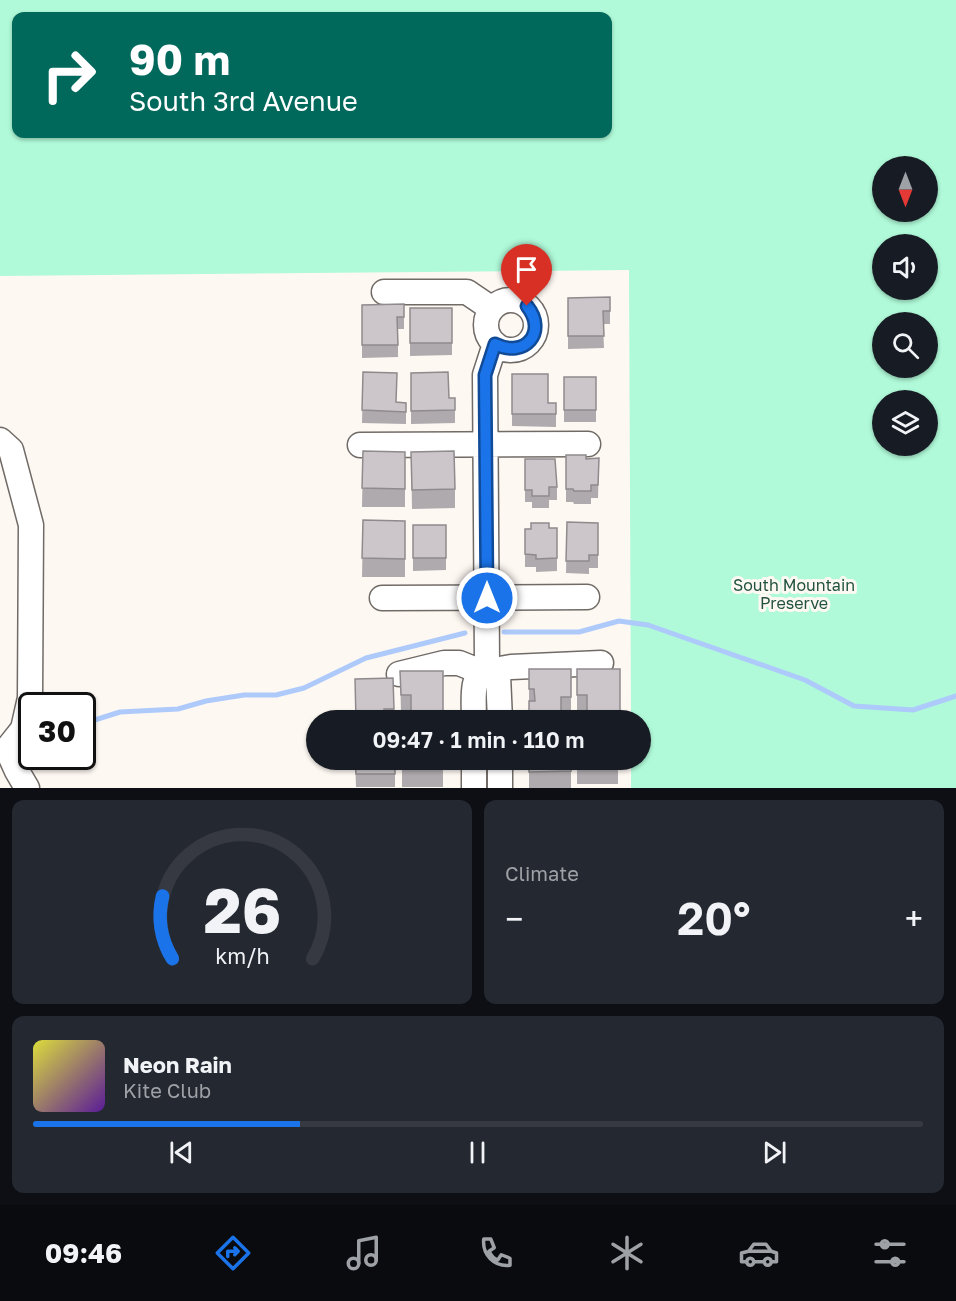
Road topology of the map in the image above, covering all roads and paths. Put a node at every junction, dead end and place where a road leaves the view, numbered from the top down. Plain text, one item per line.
1 (384, 292) dead end
2 (492, 309) junction
3 (495, 344) junction
4 (0, 440) edge
5 (486, 444) junction
6 (588, 444) dead end
7 (360, 445) dead end
8 (587, 597) dead end
9 (382, 598) dead end
10 (487, 598) junction
11 (601, 663) dead end
12 (486, 668) junction
13 (399, 674) edge
14 (474, 710) edge
15 (500, 710) edge
16 (474, 770) edge
17 (500, 770) edge
18 (27, 788) edge
19 (474, 788) edge
20 (500, 788) edge

1 - 2 street
2 - 3 street
2 - 3 street
3 - 5 street
4 - 18 street
5 - 6 street
5 - 7 street
5 - 10 street
8 - 10 street
9 - 10 street
10 - 12 street
11 - 12 street
12 - 13 street
12 - 14 street
12 - 15 street
16 - 19 street
17 - 20 street

